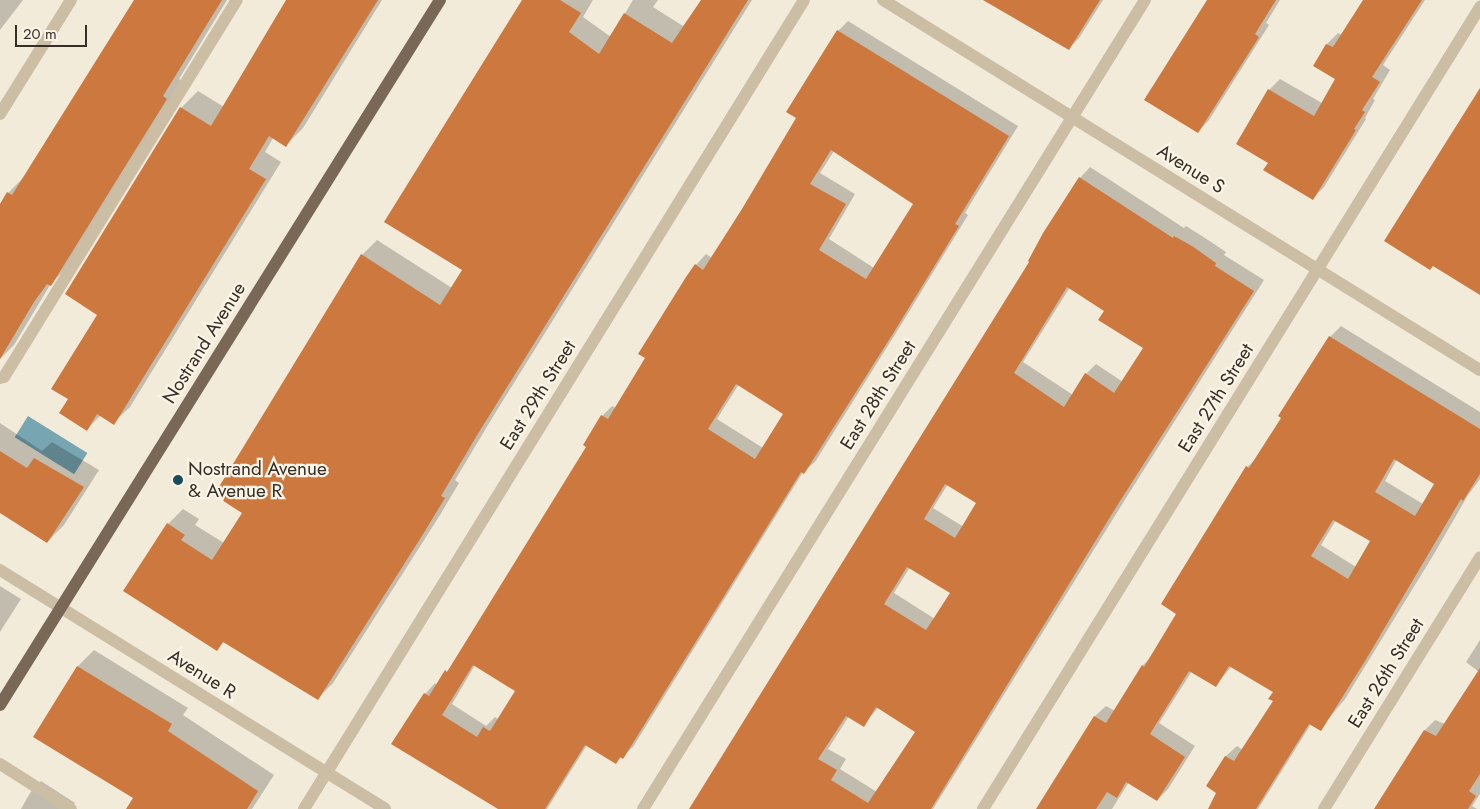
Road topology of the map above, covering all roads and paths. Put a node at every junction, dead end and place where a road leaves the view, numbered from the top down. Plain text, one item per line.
1 (71, 0) edge
2 (237, 0) edge
3 (440, 0) edge
4 (804, 0) edge
5 (883, 0) edge
6 (1145, 0) edge
7 (1480, 7) edge
8 (0, 114) edge
9 (1072, 118) junction
10 (1318, 270) junction
11 (1480, 370) edge
12 (0, 378) edge
13 (1480, 557) edge
14 (0, 570) edge
15 (61, 608) junction
16 (0, 705) edge
17 (0, 764) edge
18 (326, 773) junction
19 (72, 809) edge
20 (304, 809) edge
21 (384, 809) edge
22 (644, 809) edge
23 (983, 809) edge
24 (1324, 809) edge

1 - 8 street
2 - 12 street
3 - 15 main road, Nostrand Avenue
4 - 18 street, East 29th Street
5 - 9 street, Avenue S
6 - 9 street, East 28th Street
7 - 10 street, East 27th Street
9 - 10 street, Avenue S
9 - 22 street, East 28th Street
10 - 11 street, Avenue S
10 - 23 street, East 27th Street
13 - 24 street, East 26th Street
14 - 15 street, Avenue R
15 - 16 main road, Nostrand Avenue
15 - 18 street, Avenue R
17 - 19 street
18 - 20 street, East 29th Street
18 - 21 street, Avenue R

